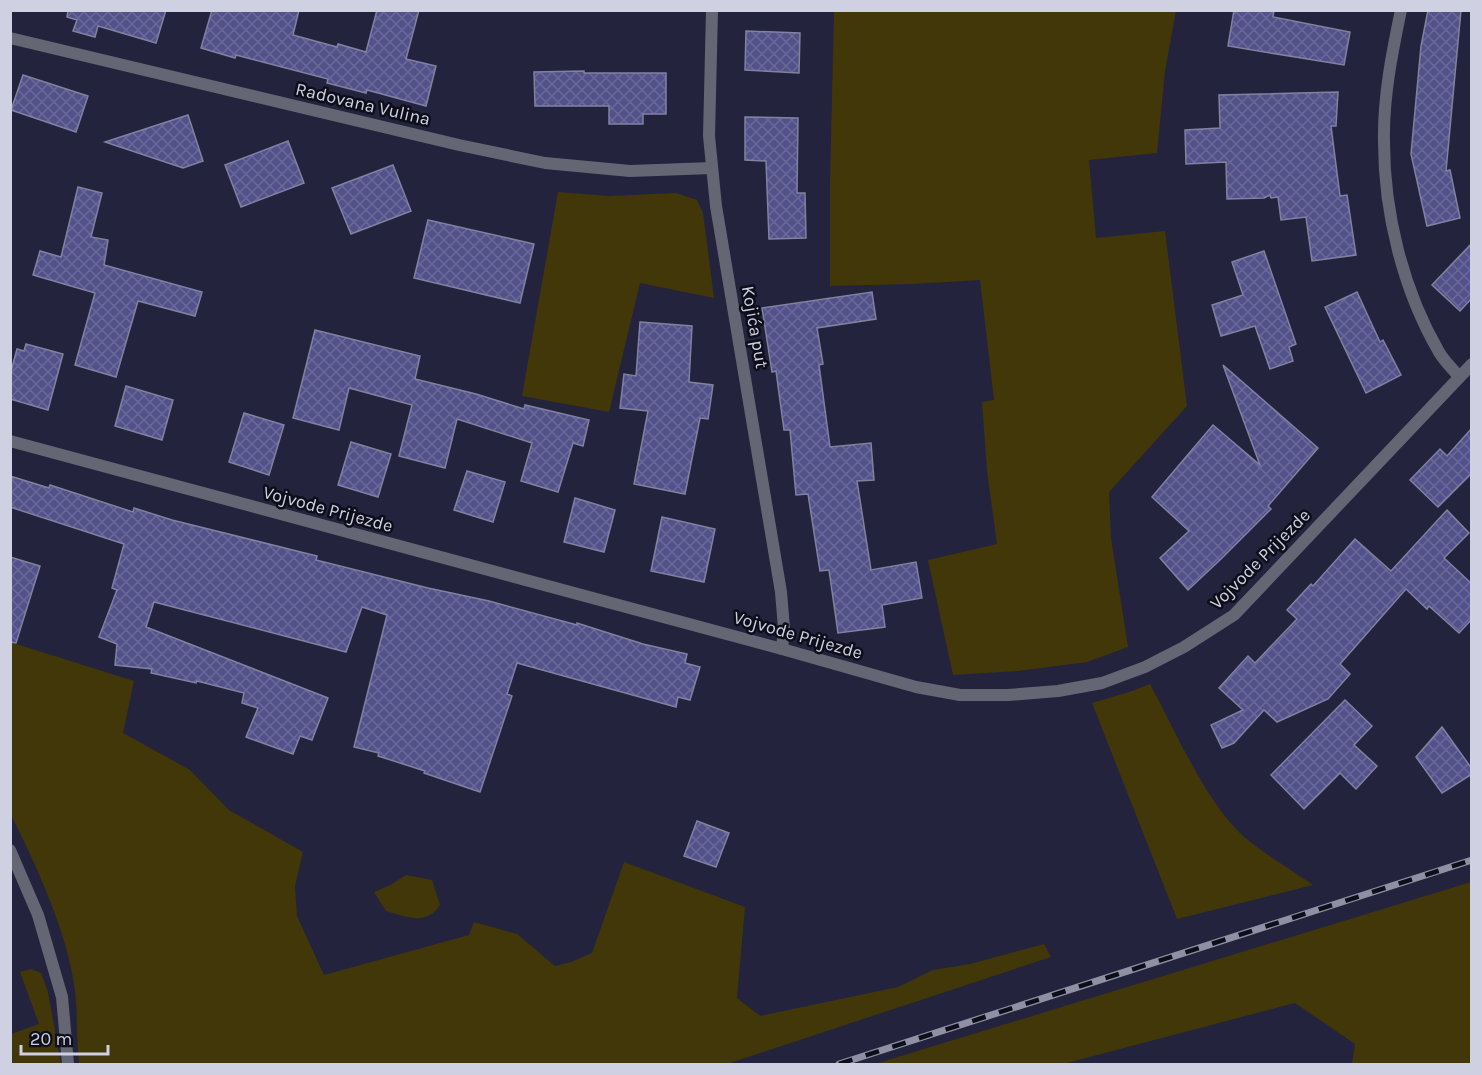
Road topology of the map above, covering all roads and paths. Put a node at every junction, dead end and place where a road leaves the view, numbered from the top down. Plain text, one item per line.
1 (712, 10) edge
2 (1401, 10) edge
3 (10, 38) edge
4 (712, 168) junction
5 (1472, 364) edge
6 (1459, 377) junction
7 (10, 441) edge
8 (782, 649) junction
9 (10, 850) edge
10 (68, 1065) edge

1 - 4 street, Kojića put
2 - 6 street
3 - 4 street, Radovana Vulina
4 - 8 street, Kojića put
5 - 6 street, Vojvode Prijezde
6 - 8 street, Vojvode Prijezde
7 - 8 street, Vojvode Prijezde
9 - 10 street

